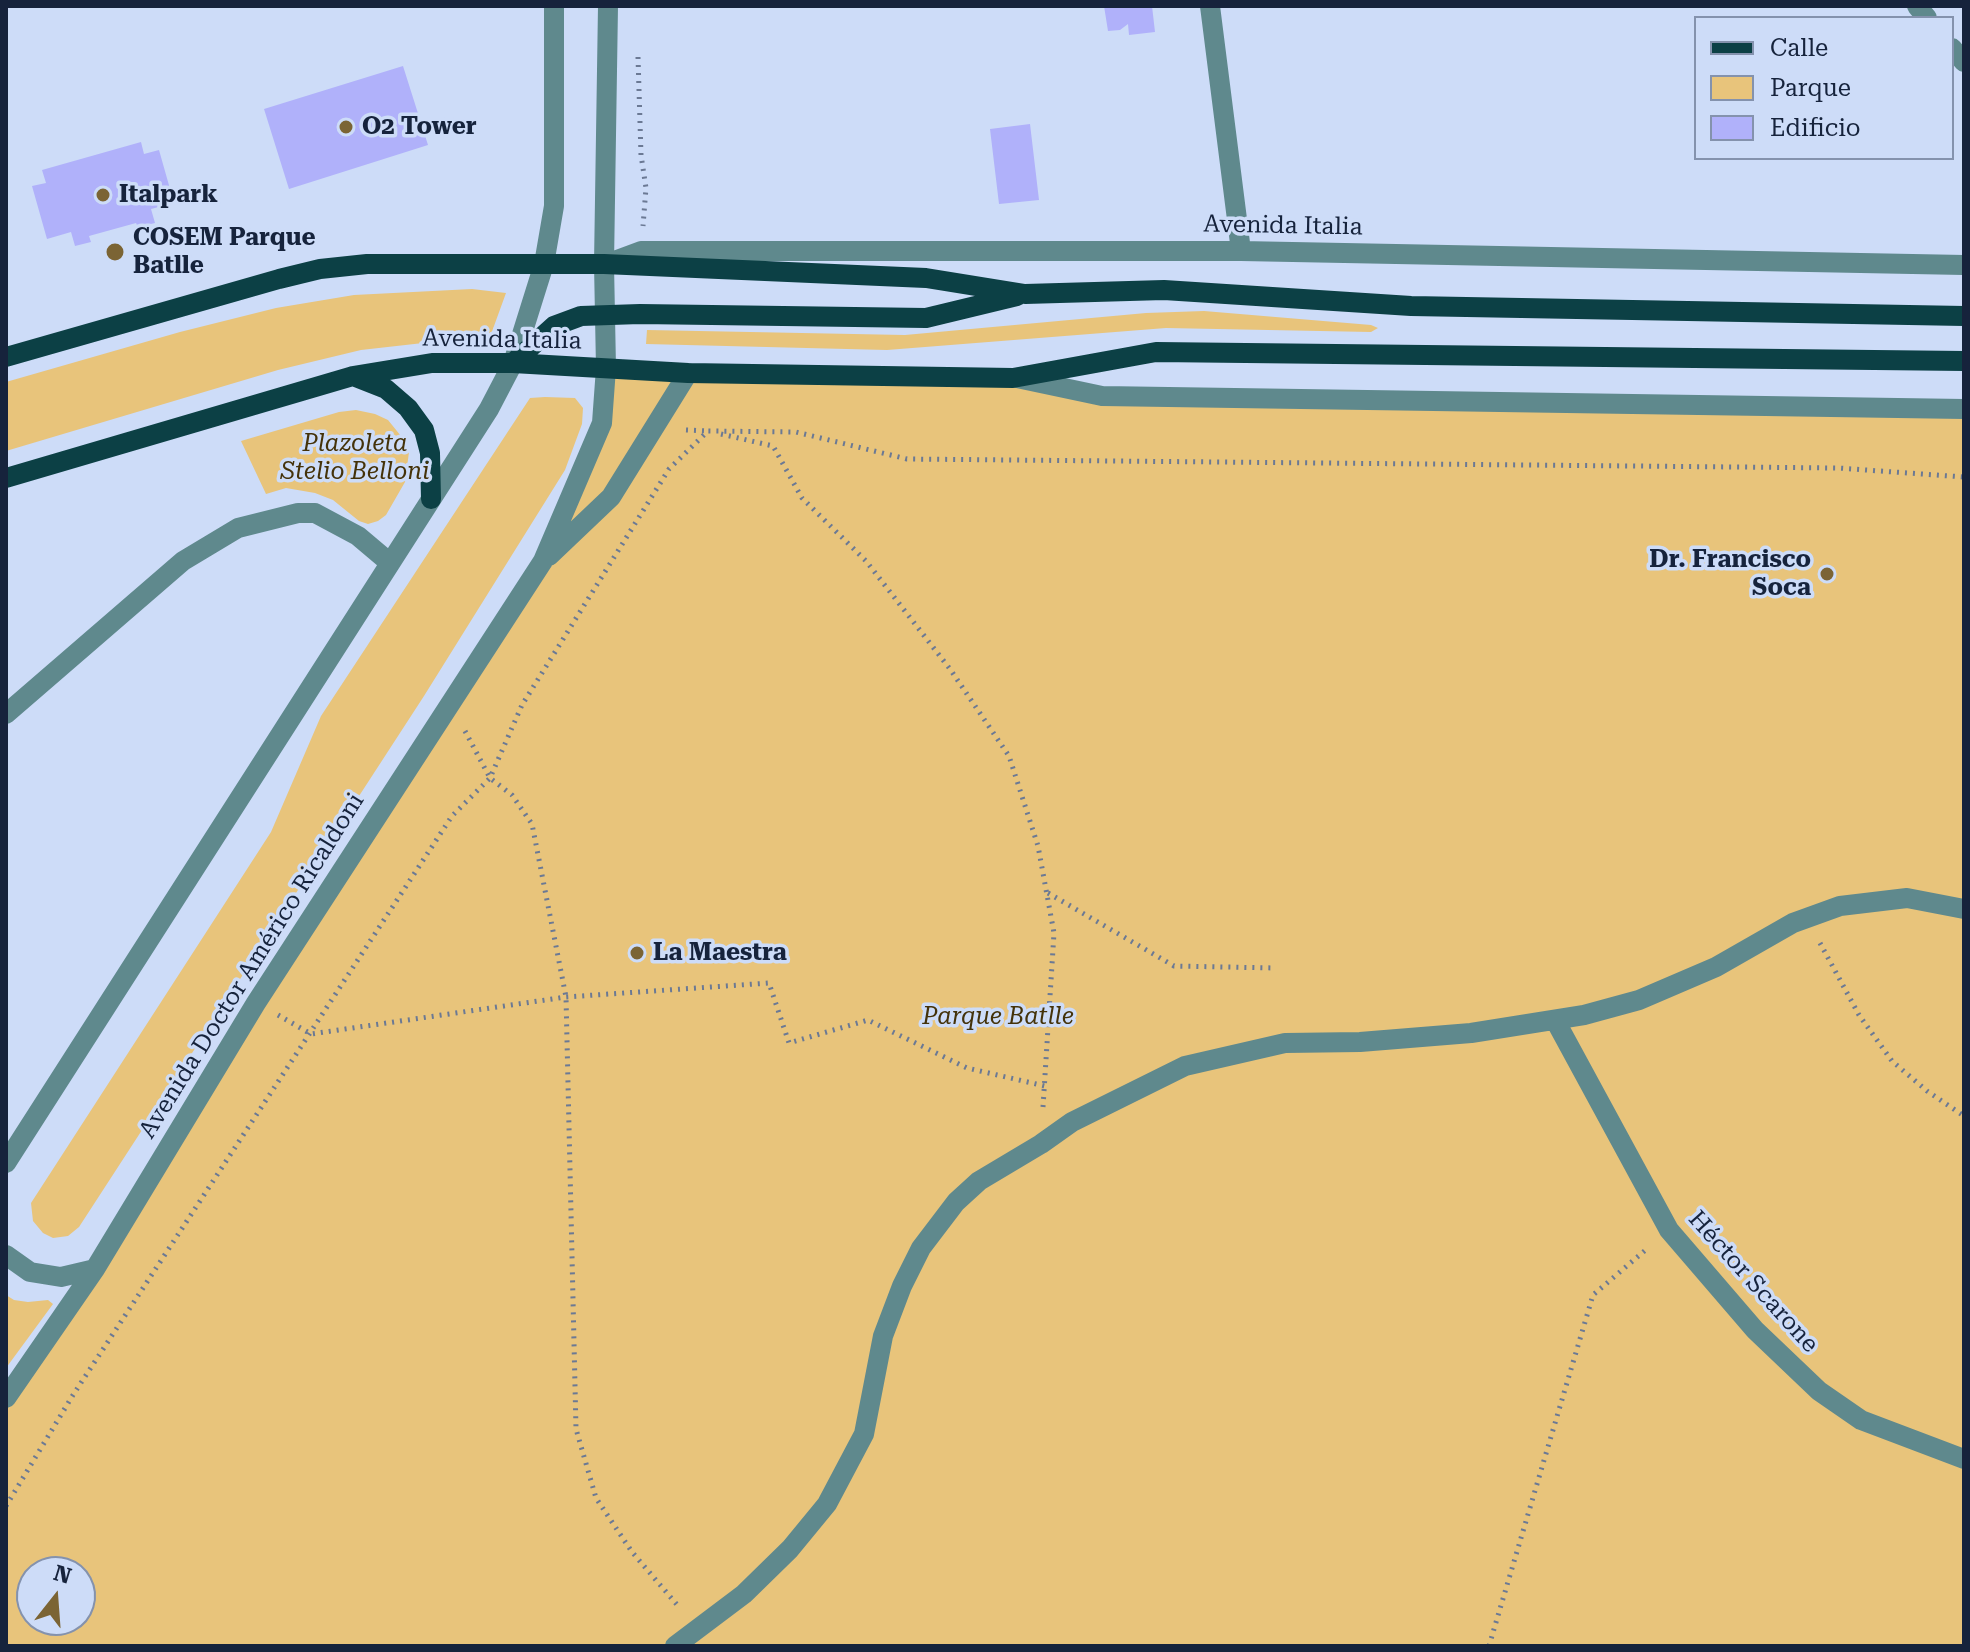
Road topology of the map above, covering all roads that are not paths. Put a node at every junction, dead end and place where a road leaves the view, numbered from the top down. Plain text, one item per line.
1 (554, 6) edge
2 (608, 6) edge
3 (1210, 6) edge
4 (1241, 251) junction
5 (544, 264) junction
6 (604, 264) junction
7 (1964, 265) edge
8 (1025, 294) junction
9 (605, 314) junction
10 (1964, 316) edge
11 (6, 357) edge
12 (1964, 361) edge
13 (513, 363) junction
14 (606, 368) junction
15 (688, 373) junction
16 (353, 376) junction
17 (1013, 378) junction
18 (1964, 409) edge
19 (6, 478) edge
20 (431, 499) junction
21 (543, 561) junction
22 (390, 563) junction
23 (6, 714) edge
24 (1964, 909) edge
25 (1555, 1020) junction
26 (6, 1163) edge
27 (6, 1255) edge
28 (95, 1269) junction
29 (6, 1398) edge
30 (1964, 1459) edge
31 (675, 1646) edge

1 - 5 street
2 - 6 street, Avenida Doctor Américo Ricaldoni
3 - 4 street
4 - 6 street, Avenida Italia
4 - 7 street, Avenida Italia
5 - 6 main road, Avenida Italia
5 - 11 main road, Avenida Italia
5 - 13 street
6 - 8 main road, Avenida Italia
6 - 9 street, Avenida Doctor Américo Ricaldoni
8 - 9 main road
8 - 10 main road, Avenida Italia
9 - 13 main road
9 - 14 street, Avenida Doctor Américo Ricaldoni
12 - 17 main road, Avenida Italia
13 - 14 main road, Avenida Italia
13 - 16 main road, Avenida Italia
13 - 20 street
14 - 15 main road, Avenida Italia
14 - 21 street, Avenida Doctor Américo Ricaldoni
15 - 17 main road, Avenida Italia
15 - 21 street, Avenida Doctor Américo Ricaldoni
16 - 19 main road, Avenida Italia
16 - 20 main road
17 - 18 street, Avenida Italia
20 - 22 street
21 - 28 street, Avenida Doctor Américo Ricaldoni
22 - 23 street
22 - 26 street
24 - 25 street
25 - 30 street, Héctor Scarone
25 - 31 street
27 - 28 street
28 - 29 street, Avenida Doctor Américo Ricaldoni

